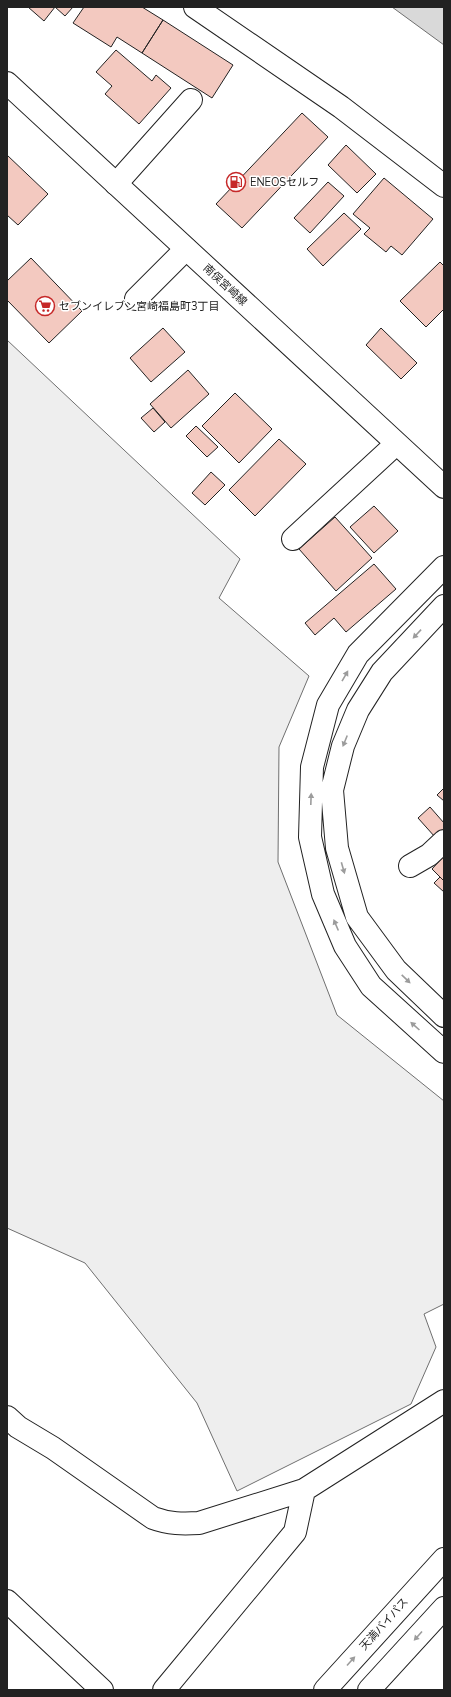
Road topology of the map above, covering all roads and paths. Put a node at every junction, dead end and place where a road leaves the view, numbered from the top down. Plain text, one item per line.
1 (195, 7) edge
2 (7, 83) edge
3 (191, 100) dead end
4 (116, 184) junction
5 (444, 186) edge
6 (186, 249) junction
7 (136, 299) dead end
8 (396, 444) junction
9 (444, 487) edge
10 (293, 539) dead end
11 (444, 567) edge
12 (444, 606) edge
13 (444, 841) edge
14 (410, 866) dead end
15 (444, 1016) edge
16 (444, 1052) edge
17 (442, 1405) edge
18 (7, 1417) edge
19 (304, 1490) junction
20 (444, 1559) edge
21 (7, 1601) edge
22 (444, 1608) edge
23 (102, 1690) edge
24 (164, 1690) edge
25 (325, 1690) edge
26 (369, 1690) edge

1 - 5 main road
2 - 4 main road, 南俣宮崎線
3 - 4 main road
4 - 6 main road, 南俣宮崎線
6 - 7 main road
6 - 8 main road, 南俣宮崎線
8 - 9 main road, 南俣宮崎線
8 - 10 main road
16 -> 11 main road
12 -> 15 main road
13 - 14 main road
17 - 19 main road
18 - 19 main road
19 - 24 main road
25 -> 20 main road, 天満バイパス
21 - 23 main road
22 -> 26 main road

